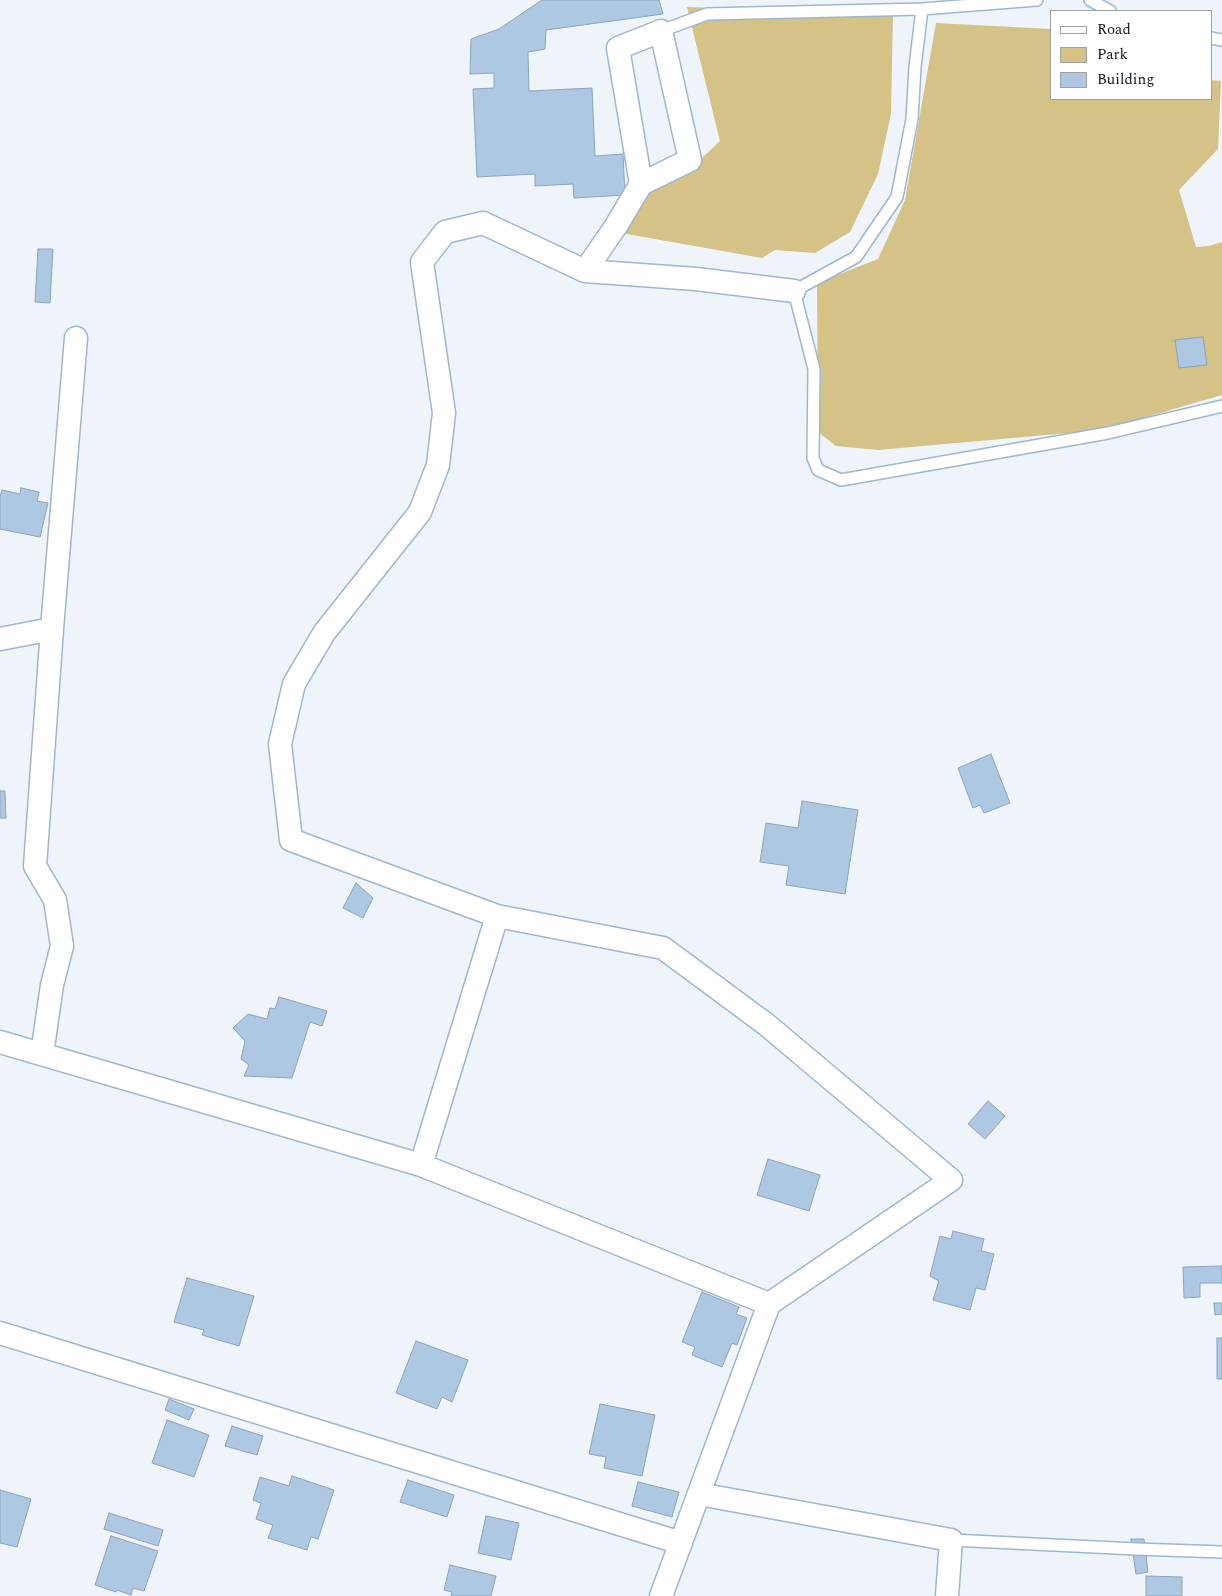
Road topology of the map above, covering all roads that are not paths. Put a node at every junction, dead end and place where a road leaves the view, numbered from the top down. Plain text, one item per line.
1 (1038, 0) edge
2 (1090, 0) edge
3 (922, 9) junction
4 (1108, 10) edge
5 (661, 31) junction
6 (641, 184) junction
7 (585, 271) junction
8 (794, 290) junction
9 (76, 338) dead end
10 (1222, 406) edge
11 (52, 629) junction
12 (0, 639) edge
13 (497, 916) junction
14 (0, 1042) edge
15 (42, 1054) junction
16 (421, 1165) junction
17 (769, 1304) junction
18 (0, 1333) edge
19 (699, 1494) junction
20 (951, 1540) junction
21 (681, 1543) junction
22 (1222, 1552) edge
23 (661, 1596) edge
24 (946, 1596) edge

1 - 3 lane
2 - 4 lane
3 - 5 lane
3 - 8 lane
5 - 6 street
5 - 6 street
6 - 7 street
7 - 8 street
7 - 13 street
8 - 10 lane
9 - 11 street
11 - 12 street
11 - 15 street
13 - 16 street
13 - 17 street
14 - 15 street
15 - 16 street
16 - 17 street
17 - 19 street
18 - 21 street
19 - 20 street
19 - 21 street
20 - 22 lane
20 - 24 street
21 - 23 street

